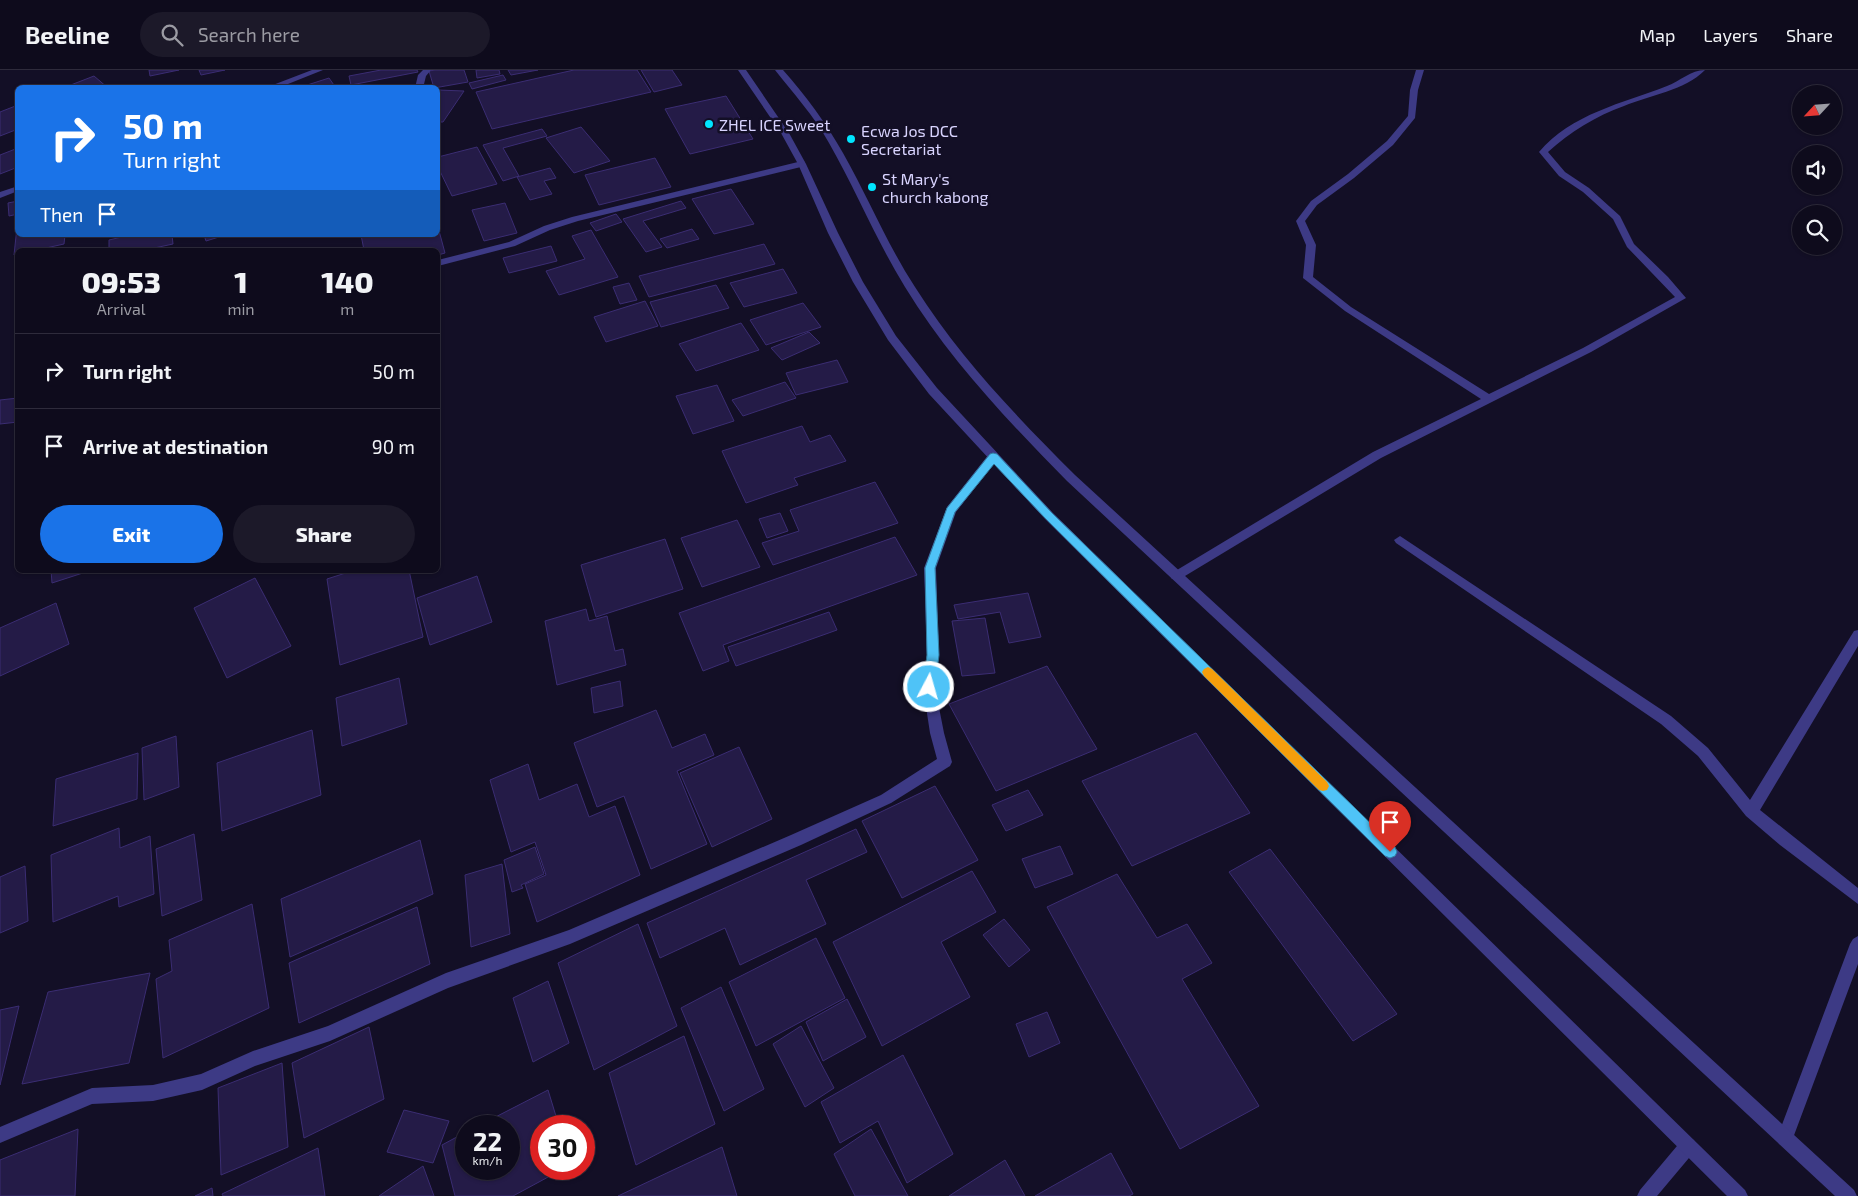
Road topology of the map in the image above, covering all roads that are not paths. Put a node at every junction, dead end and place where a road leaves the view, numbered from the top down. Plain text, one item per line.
1 (319, 70) edge
2 (427, 70) edge
3 (742, 70) edge
4 (779, 70) edge
5 (1420, 70) edge
6 (1700, 70) edge
7 (277, 85) edge
8 (420, 85) edge
9 (802, 164) junction
10 (15, 189) edge
11 (0, 195) edge
12 (440, 262) edge
13 (1489, 399) junction
14 (993, 457) junction
15 (1400, 540) dead end
16 (1176, 576) junction
17 (1858, 635) edge
18 (1752, 811) junction
19 (1858, 897) edge
20 (1858, 944) edge
21 (0, 1135) edge
22 (1785, 1138) junction
23 (1688, 1146) junction
24 (1646, 1196) edge
25 (1740, 1196) edge
26 (1848, 1196) edge

1 - 7 street
2 - 8 street
3 - 9 street
4 - 16 street
5 - 13 street
6 - 13 street
9 - 12 street
9 - 14 street
10 - 11 street
13 - 16 street
14 - 21 street
14 - 23 street
15 - 18 street
16 - 22 street
17 - 18 street
18 - 19 street
20 - 22 street
22 - 26 street
23 - 24 street
23 - 25 street

